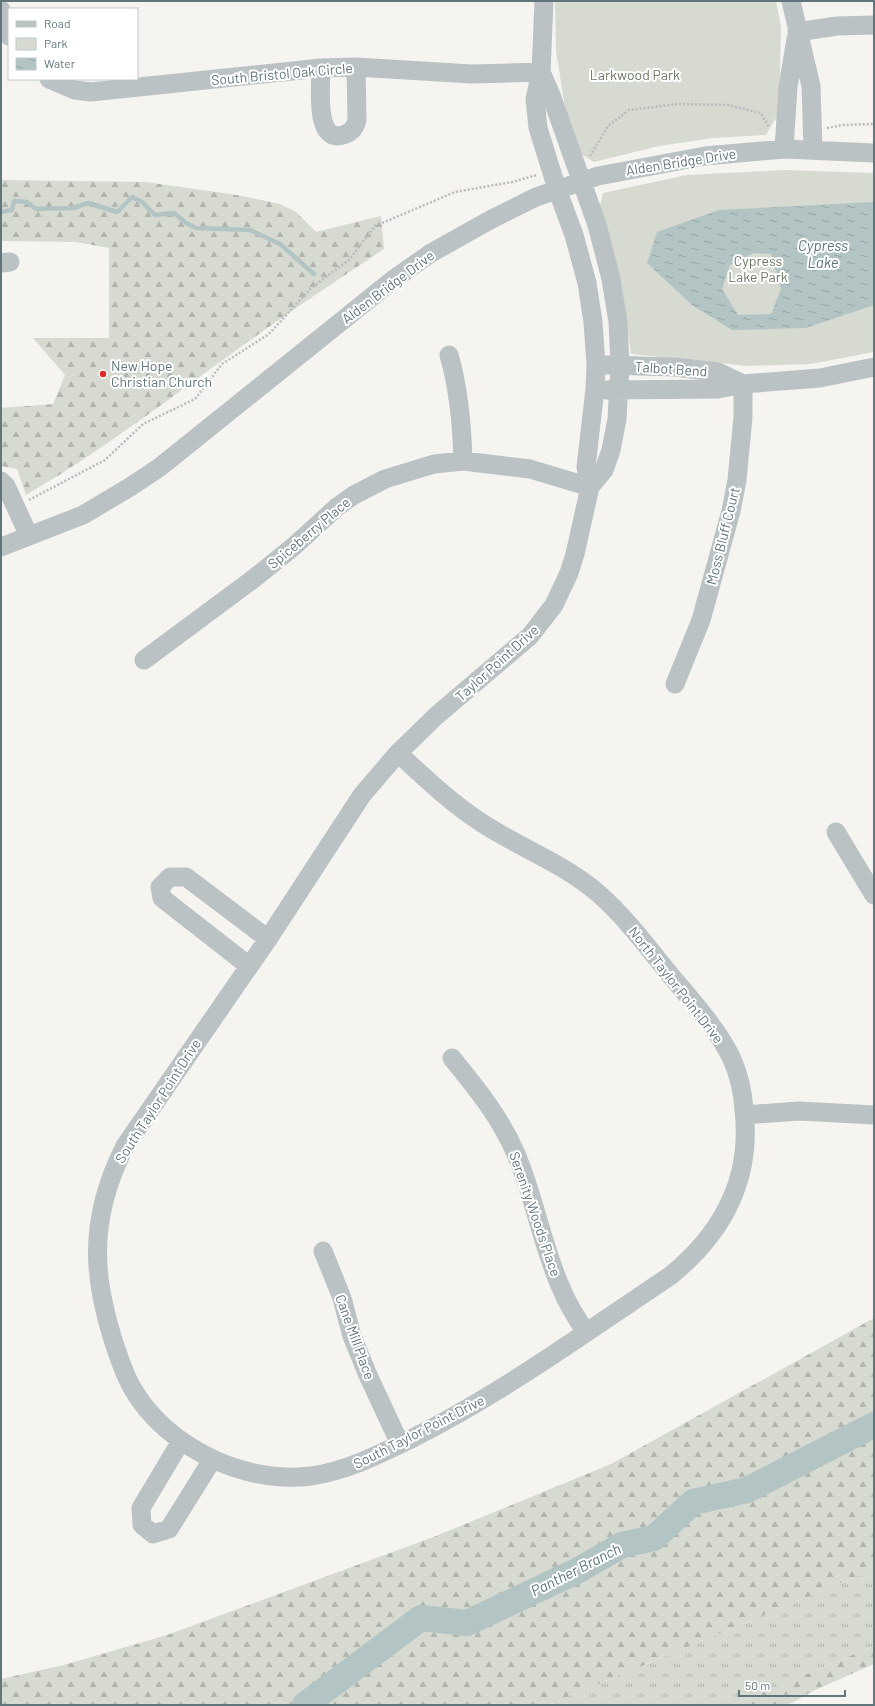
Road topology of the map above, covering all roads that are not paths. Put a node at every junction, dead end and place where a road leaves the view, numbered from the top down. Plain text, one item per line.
1 (544, 1) edge
2 (791, 1) edge
3 (1, 10) edge
4 (874, 25) edge
5 (797, 32) junction
6 (8, 33) edge
7 (356, 67) junction
8 (320, 68) junction
9 (541, 72) junction
10 (51, 80) edge
11 (784, 149) junction
12 (813, 149) junction
13 (874, 153) edge
14 (582, 181) junction
15 (557, 189) junction
16 (449, 355) dead end
17 (596, 365) junction
18 (620, 365) junction
19 (874, 366) edge
20 (743, 384) junction
21 (595, 389) junction
22 (619, 391) junction
23 (464, 461) junction
24 (1, 481) edge
25 (590, 487) junction
26 (29, 536) junction
27 (1, 547) edge
28 (144, 660) dead end
29 (675, 684) dead end
30 (398, 753) junction
31 (836, 832) dead end
32 (874, 895) edge
33 (268, 939) junction
34 (249, 966) junction
35 (452, 1058) dead end
36 (745, 1115) junction
37 (874, 1115) edge
38 (323, 1251) dead end
39 (586, 1332) junction
40 (181, 1441) junction
41 (400, 1444) junction
42 (212, 1460) junction

1 - 9 street, Taylor Point Drive
2 - 5 street
3 - 6 street
4 - 5 street
5 - 11 street
5 - 12 street
7 - 8 street, South Bristol Oak Circle
7 - 8 street
7 - 9 street, South Bristol Oak Circle
8 - 10 street, South Bristol Oak Circle
9 - 14 street, Taylor Point Drive
9 - 15 street, Taylor Point Drive
11 - 12 street, Alden Bridge Drive
11 - 14 street, Alden Bridge Drive
12 - 13 street, Alden Bridge Drive
14 - 15 street, Alden Bridge Drive
14 - 18 street, Taylor Point Drive
15 - 17 street, Taylor Point Drive
15 - 26 street, Alden Bridge Drive
16 - 23 street
17 - 18 street, Talbot Bend
17 - 21 street, Taylor Point Drive
18 - 20 street, Talbot Bend
18 - 22 street, Taylor Point Drive
19 - 20 street, Talbot Bend
20 - 22 street, Talbot Bend
20 - 29 street, Moss Bluff Court
21 - 22 street, Talbot Bend
21 - 25 street, Taylor Point Drive
22 - 25 street, Taylor Point Drive
23 - 25 street, Spiceberry Place
23 - 28 street, Spiceberry Place
24 - 26 street
25 - 30 street, Taylor Point Drive
26 - 27 street, Alden Bridge Drive
30 - 33 street, South Taylor Point Drive
30 - 36 street, North Taylor Point Drive
31 - 32 street
33 - 34 street, South Taylor Point Drive
33 - 34 street
34 - 40 street, South Taylor Point Drive
35 - 39 street, Serenity Woods Place
36 - 37 street
36 - 39 street, North Taylor Point Drive
38 - 41 street, Cane Mill Place
39 - 41 street, South Taylor Point Drive
40 - 42 street, South Taylor Point Drive
40 - 42 street
41 - 42 street, South Taylor Point Drive

